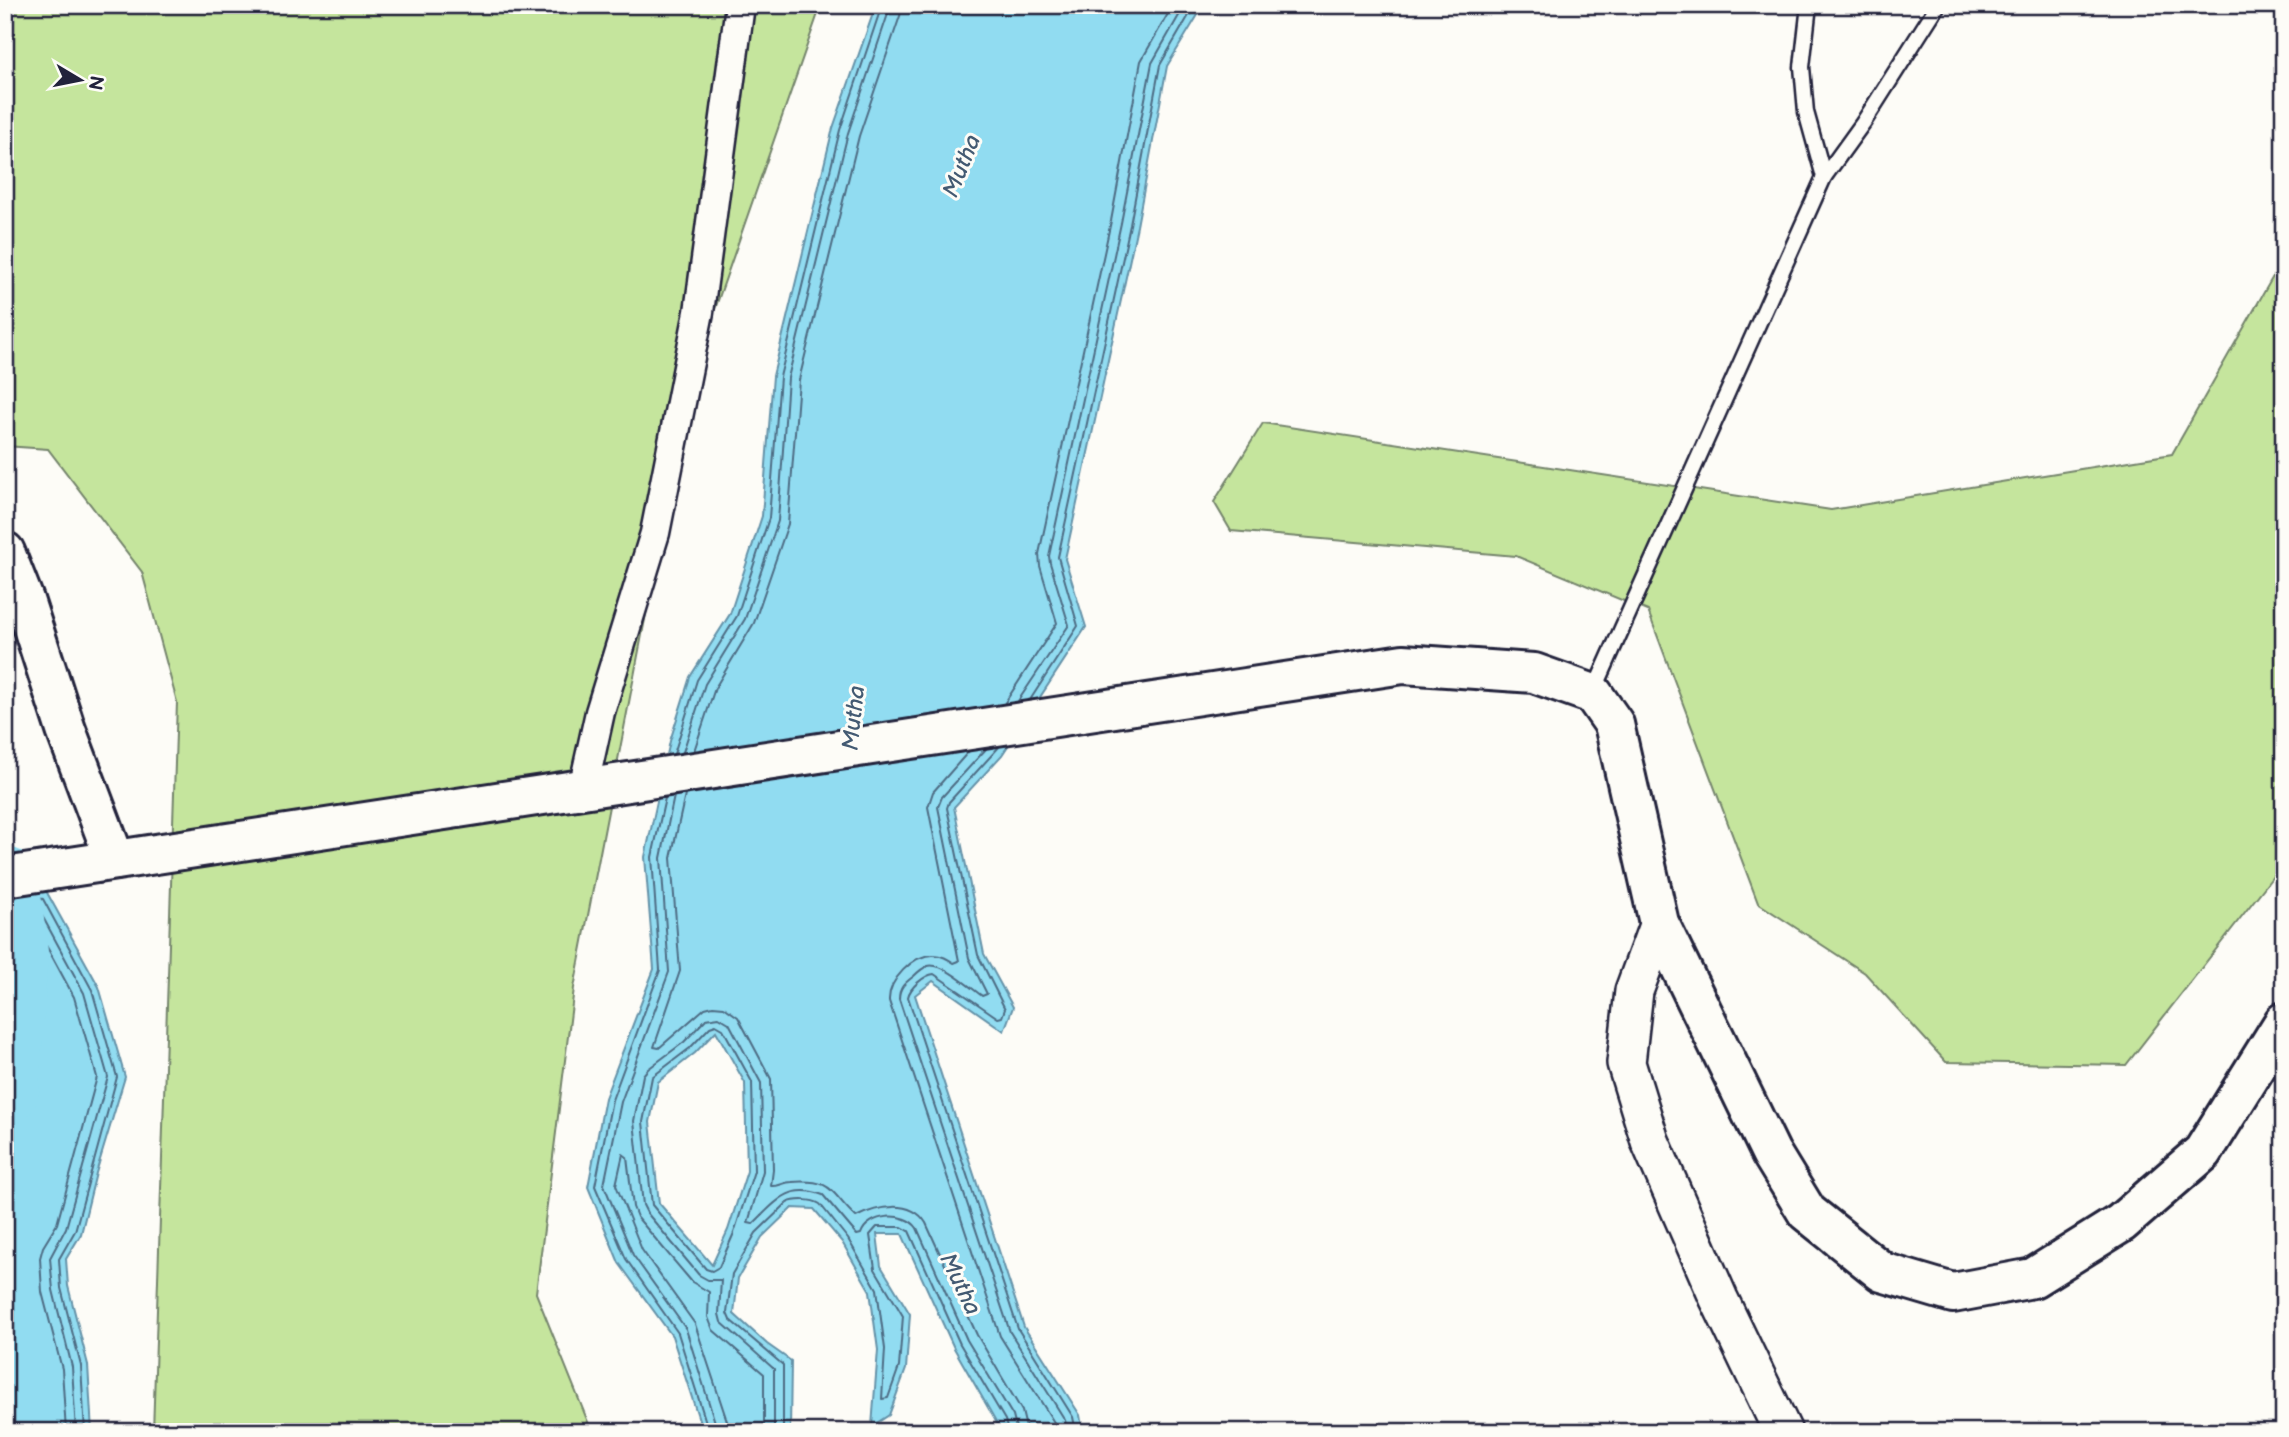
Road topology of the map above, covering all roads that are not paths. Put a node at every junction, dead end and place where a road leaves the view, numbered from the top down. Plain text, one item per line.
1 (740, 5) edge
2 (1809, 5) edge
3 (1937, 5) edge
4 (1824, 177) junction
5 (5, 552) edge
6 (1593, 694) junction
7 (583, 789) junction
8 (115, 860) junction
9 (5, 877) edge
10 (1658, 923) junction
11 (2284, 1022) edge
12 (1783, 1432) edge

1 - 7 street
2 - 4 lane
3 - 4 lane
4 - 6 lane
5 - 8 main road
6 - 7 main road
6 - 10 main road
7 - 8 main road
8 - 9 main road
10 - 11 main road
10 - 12 street

